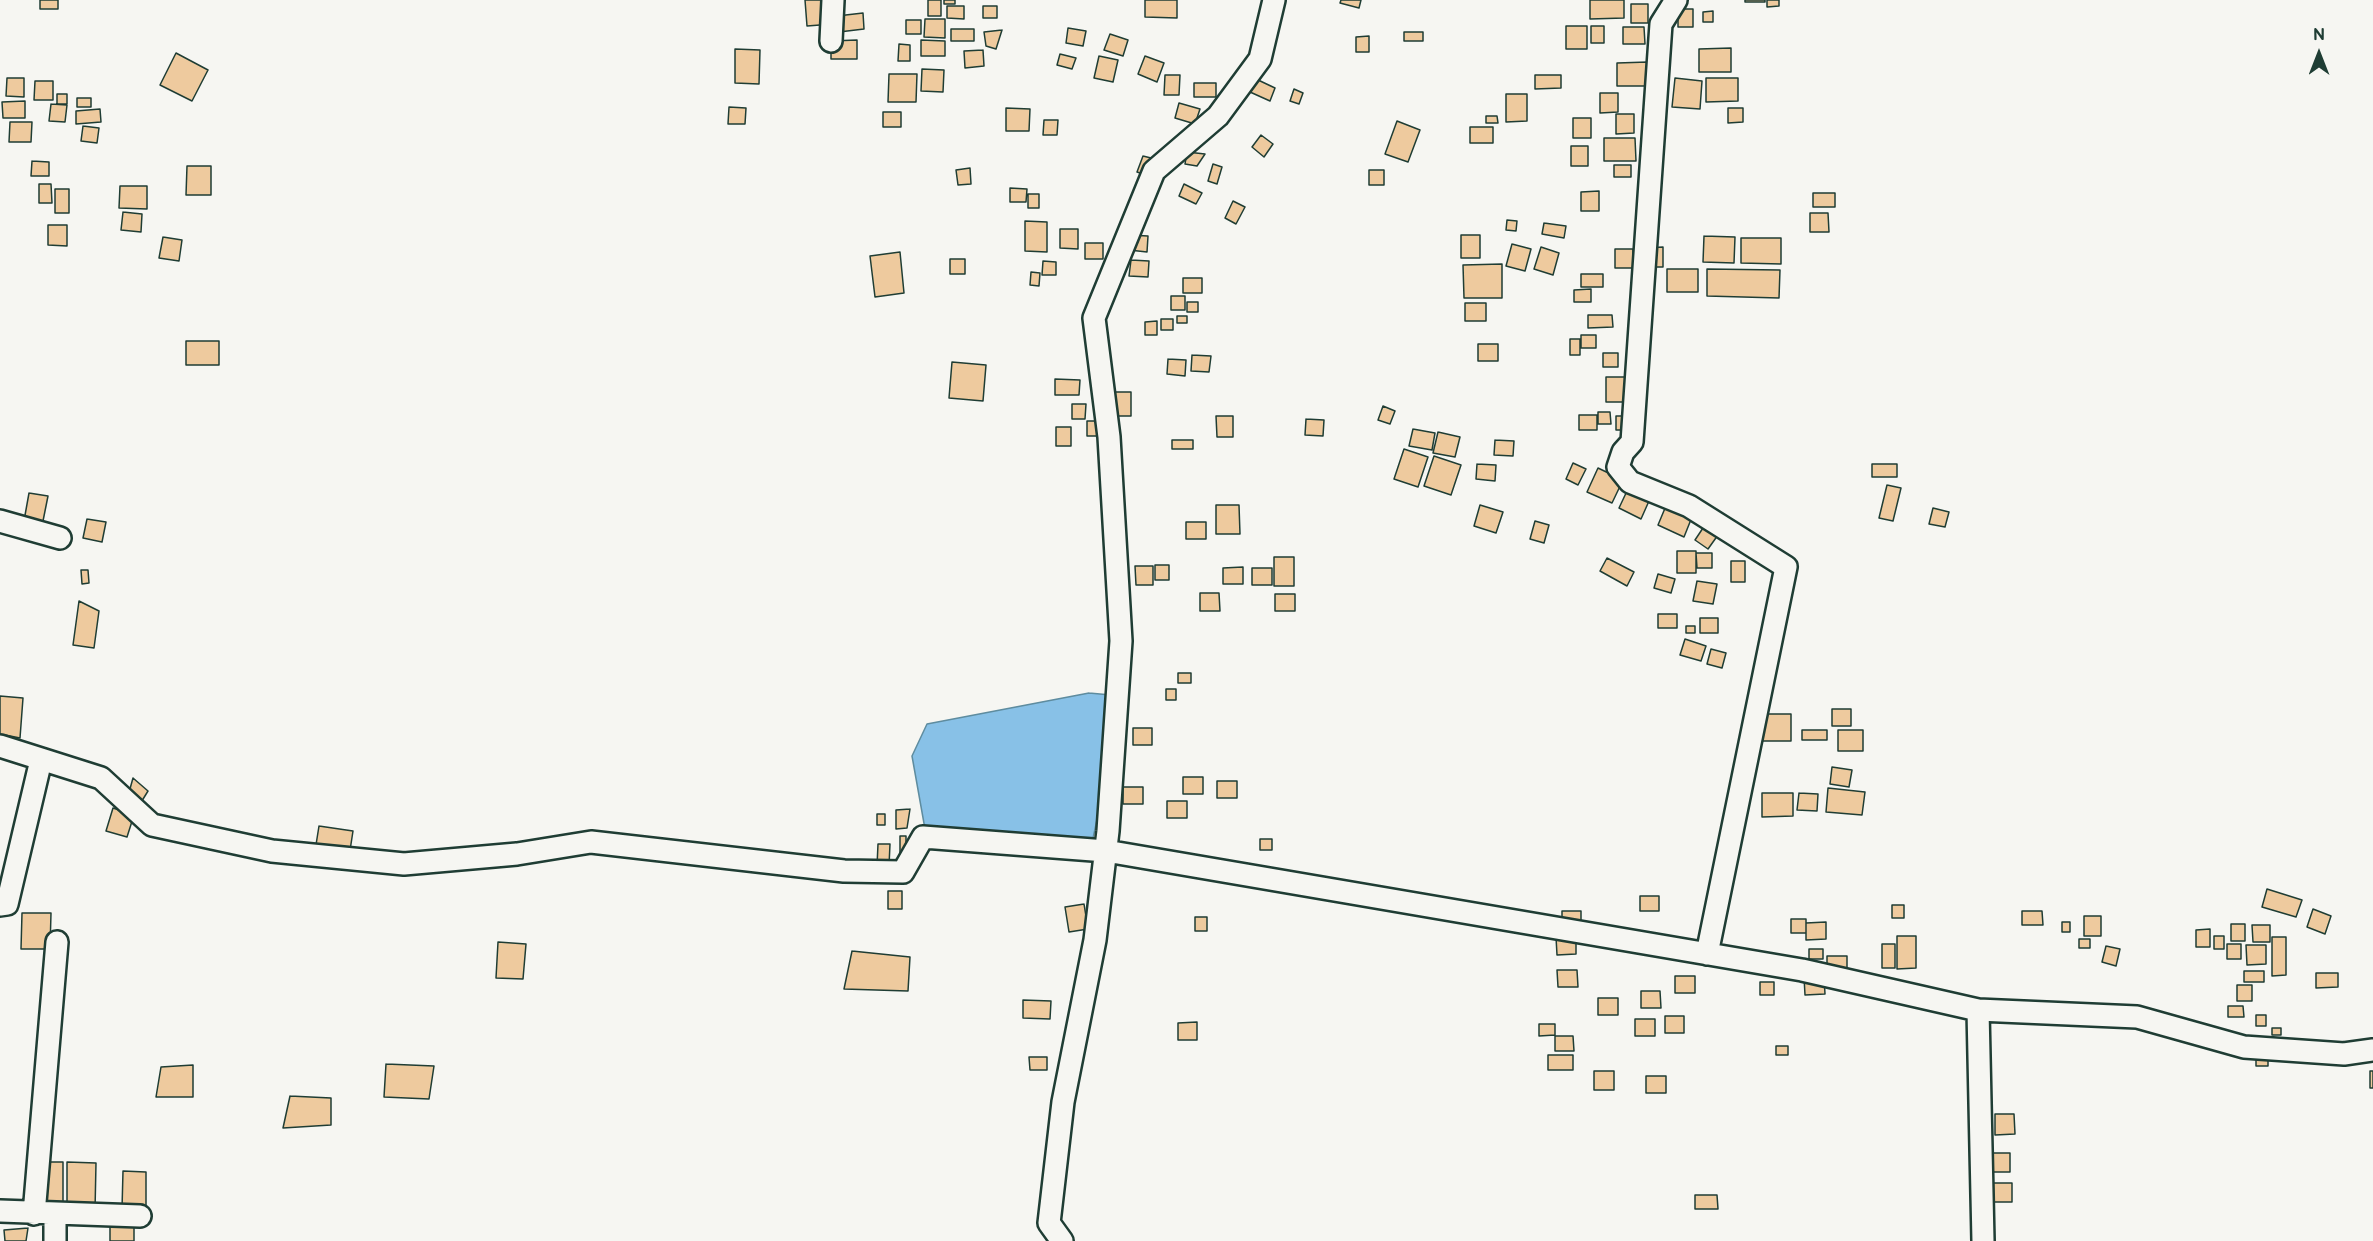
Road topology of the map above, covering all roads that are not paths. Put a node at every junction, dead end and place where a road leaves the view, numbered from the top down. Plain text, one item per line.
1 (833, 0) edge
2 (1274, 0) edge
3 (1676, 0) edge
4 (831, 41) dead end
5 (0, 521) edge
6 (60, 538) dead end
7 (0, 746) edge
8 (41, 760) junction
9 (1106, 851) junction
10 (0, 905) edge
11 (57, 942) dead end
12 (1707, 954) junction
13 (1978, 1010) junction
14 (2373, 1050) edge
15 (0, 1211) edge
16 (45, 1214) junction
17 (140, 1216) dead end
18 (55, 1241) edge
19 (1062, 1241) edge
20 (1983, 1241) edge

1 - 4 street
2 - 9 street
3 - 12 street
5 - 6 street
7 - 8 street
8 - 9 street
8 - 10 street
9 - 12 street
9 - 19 street
11 - 16 street
12 - 13 street
13 - 14 street
13 - 20 street
15 - 16 street
16 - 17 street
16 - 18 street

